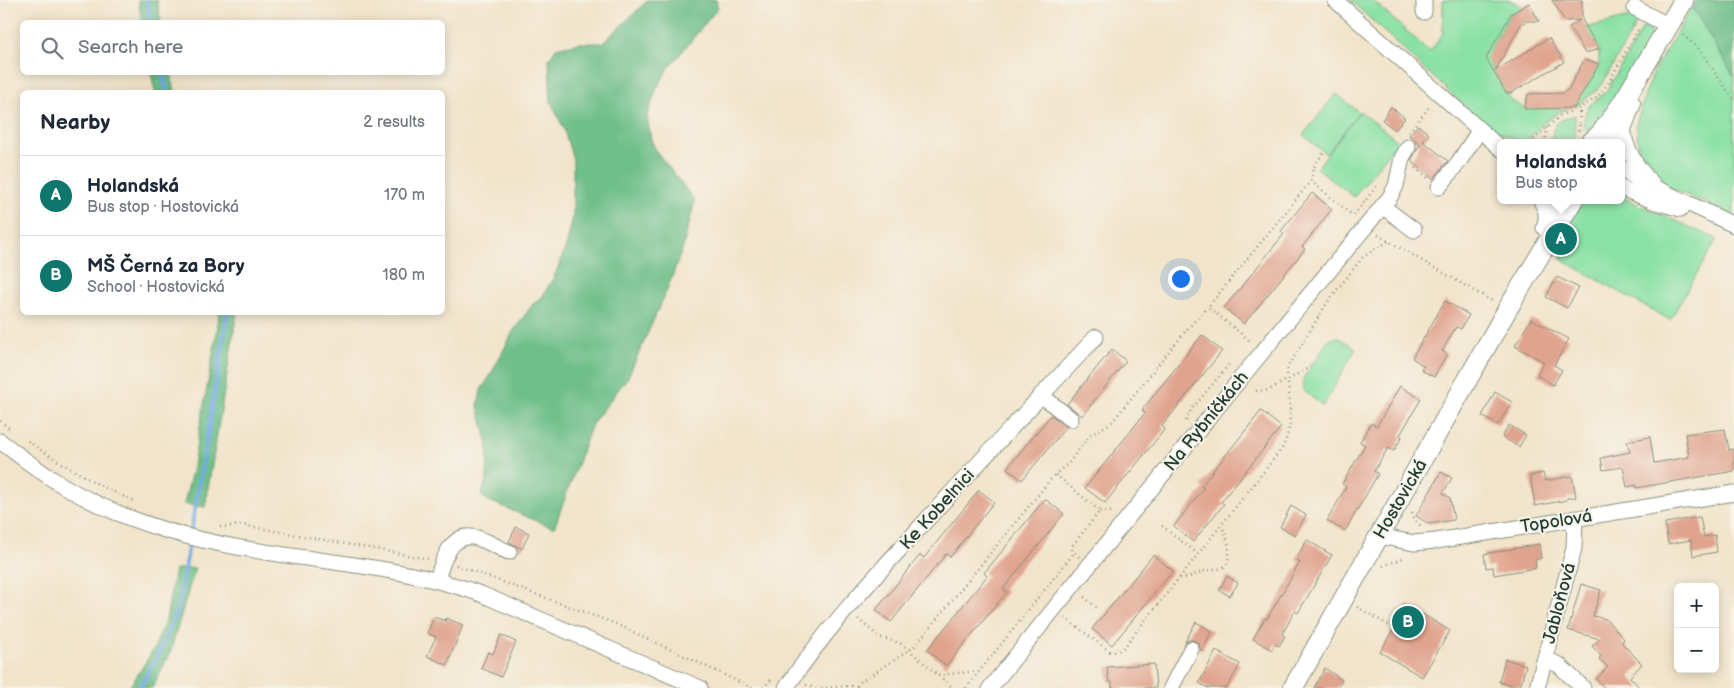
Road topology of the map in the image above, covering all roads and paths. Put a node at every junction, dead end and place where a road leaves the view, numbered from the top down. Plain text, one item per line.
1 (1335, 0) edge
2 (1684, 0) edge
3 (1641, 11) joint
4 (1669, 26) junction
5 (1657, 47) junction
6 (1439, 94) junction
7 (1734, 100) edge
8 (1580, 108) junction
9 (1624, 120) junction
10 (1579, 123) dead end
11 (1547, 126) junction
12 (1479, 131) junction
13 (1534, 139) edge
14 (1545, 139) edge
15 (1594, 139) edge
16 (1617, 139) edge
17 (1625, 139) edge
18 (1625, 140) edge
19 (1497, 142) edge
20 (1497, 146) edge
21 (1497, 151) edge
22 (1324, 152) dead end
23 (1406, 152) junction
24 (1625, 171) edge
25 (1311, 181) junction
26 (1381, 181) dead end
27 (1439, 187) joint
28 (1625, 190) edge
29 (1667, 194) junction
30 (1543, 204) edge
31 (1555, 204) edge
32 (1571, 204) edge
33 (1382, 206) junction
34 (1730, 224) edge
35 (1364, 227) junction
36 (1545, 228) junction
37 (1414, 230) dead end
38 (1389, 241) junction
39 (1208, 307) junction
40 (1507, 310) junction
41 (1096, 337) dead end
42 (1249, 340) dead end
43 (1310, 367) dead end
44 (1288, 380) junction
45 (1256, 391) dead end
46 (1041, 395) junction
47 (1071, 419) dead end
48 (0, 421) edge
49 (15, 433) dead end
50 (22, 438) dead end
51 (0, 441) edge
52 (1055, 474) junction
53 (1734, 493) edge
54 (142, 505) dead end
55 (1575, 518) junction
56 (1162, 526) dead end
57 (1221, 526) junction
58 (1379, 536) junction
59 (509, 552) dead end
60 (1074, 553) junction
61 (1199, 554) junction
62 (1089, 565) junction
63 (1180, 578) junction
64 (436, 580) junction
65 (1356, 606) dead end
66 (847, 610) junction
67 (1392, 627) dead end
68 (1079, 628) dead end
69 (1191, 649) dead end
70 (909, 650) junction
71 (1545, 659) junction
72 (980, 671) junction
73 (938, 675) junction
74 (857, 686) junction
75 (700, 688) edge
76 (786, 688) edge
77 (821, 688) edge
78 (861, 688) edge
79 (953, 688) edge
80 (966, 688) edge
81 (990, 688) edge
82 (1171, 688) edge
83 (1292, 688) edge
84 (1537, 688) edge
85 (1583, 688) edge

1 - 6 street
2 - 4 main road
3 - 4 street
3 - 8 path
4 - 5 main road
4 - 7 path
5 - 9 main road
5 - 15 main road
6 - 12 street
6 - 23 path
8 - 10 path
8 - 11 path
9 - 16 main road
9 - 17 street
11 - 13 path
11 - 14 path
12 - 19 street
12 - 20 street
12 - 21 street
12 - 27 street
18 - 29 street
22 - 25 path
23 - 27 path
23 - 33 street, Na Rybníčkách
24 - 29 street
25 - 26 path
25 - 39 path
28 - 34 street
29 - 34 street
30 - 36 street
31 - 36 main road, Hostovická
32 - 40 main road, Hostovická
33 - 35 street, Na Rybníčkách
33 - 37 street
35 - 38 path
35 - 62 street, Na Rybníčkách
36 - 40 main road, Hostovická
38 - 40 path
38 - 44 path
39 - 42 path
39 - 52 path
40 - 58 main road, Hostovická
41 - 46 street, Ke Kobelnici
43 - 44 path
44 - 45 path
44 - 57 path
46 - 47 street
46 - 66 street, Ke Kobelnici
48 - 49 path
50 - 54 path
51 - 64 street
52 - 60 path
52 - 70 path
53 - 55 street, Topolová
55 - 58 street, Topolová
55 - 71 street, Jabloňová
56 - 61 path
57 - 61 path
57 - 63 path
58 - 83 main road, Hostovická
59 - 64 street
60 - 62 path
60 - 72 path
61 - 63 path
62 - 81 street, Na Rybníčkách
63 - 68 path
64 - 75 street
65 - 67 path
66 - 70 path
66 - 76 street, Ke Kobelnici
69 - 82 street
70 - 73 path
70 - 74 path
71 - 84 street, Jabloňová
71 - 85 street
72 - 73 path
72 - 80 path
73 - 79 path
74 - 77 path
74 - 78 path

